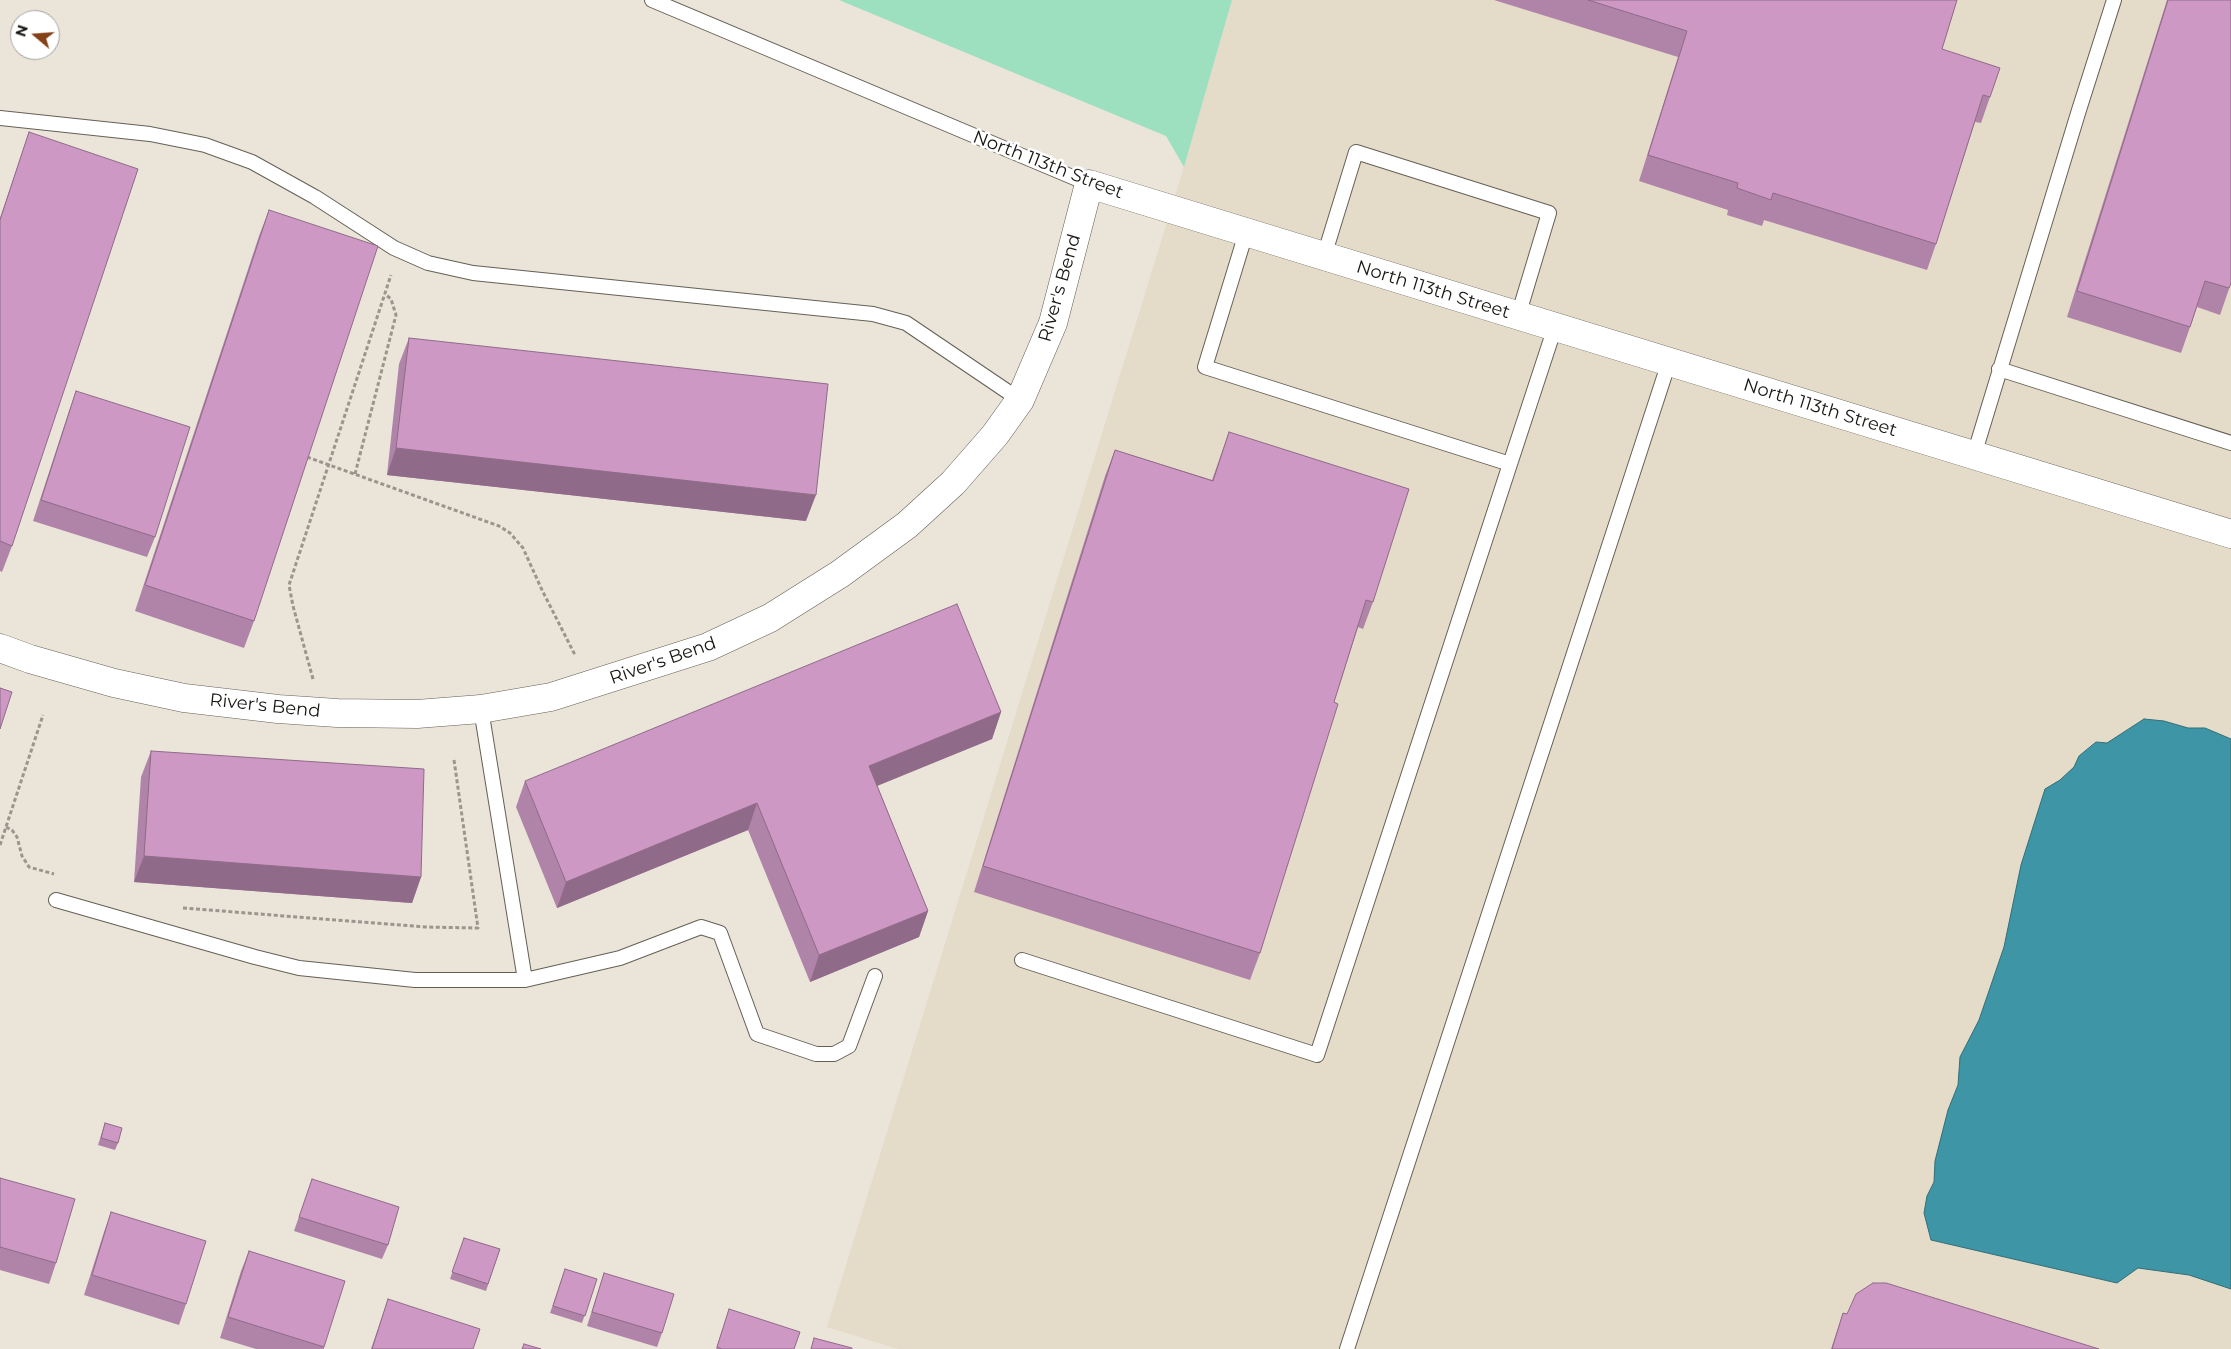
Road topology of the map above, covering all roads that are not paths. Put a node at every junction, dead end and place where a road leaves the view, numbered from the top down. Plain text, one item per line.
1 (652, 0) edge
2 (2114, 0) edge
3 (0, 118) edge
4 (1089, 184) junction
5 (1246, 232) junction
6 (1324, 256) junction
7 (1518, 316) junction
8 (1555, 327) junction
9 (1669, 362) junction
10 (1999, 369) junction
11 (1020, 400) junction
12 (2231, 443) edge
13 (1974, 455) junction
14 (1510, 464) junction
15 (2231, 534) edge
16 (0, 648) edge
17 (481, 709) junction
18 (56, 900) dead end
19 (1022, 960) dead end
20 (875, 976) dead end
21 (525, 980) junction
22 (1347, 1349) edge

1 - 4 lane, North 113th Street
2 - 10 lane
3 - 11 lane
4 - 5 street, North 113th Street
4 - 11 street, River's Bend
5 - 6 street, North 113th Street
5 - 14 lane
6 - 7 street, North 113th Street
6 - 7 lane
7 - 8 street, North 113th Street
8 - 9 street, North 113th Street
8 - 14 lane
9 - 13 street, North 113th Street
9 - 22 lane
10 - 12 lane
10 - 13 lane
11 - 17 street, River's Bend
13 - 15 street, North 113th Street
14 - 19 lane
16 - 17 street, River's Bend
17 - 21 lane
18 - 21 lane
20 - 21 lane

